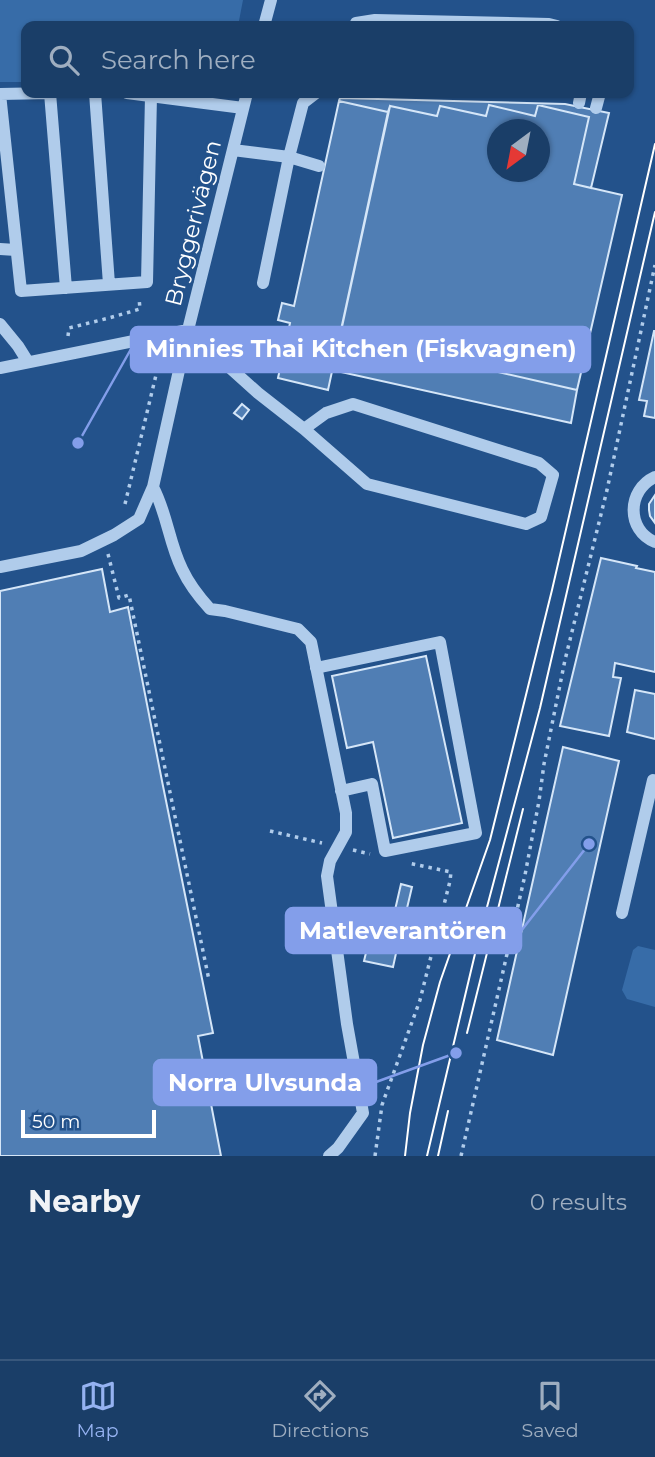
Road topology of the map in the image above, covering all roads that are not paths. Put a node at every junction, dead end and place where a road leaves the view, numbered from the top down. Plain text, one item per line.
1 (271, 0) edge
2 (265, 21) edge
3 (369, 21) edge
4 (419, 21) edge
5 (0, 94) edge
6 (21, 94) edge
7 (50, 98) edge
8 (95, 98) edge
9 (151, 98) edge
10 (166, 98) edge
11 (246, 98) edge
12 (310, 98) edge
13 (599, 98) edge
14 (243, 108) junction
15 (596, 108) dead end
16 (233, 150) junction
17 (289, 157) junction
18 (319, 166) dead end
19 (0, 248) edge
20 (16, 250) junction
21 (109, 284) junction
22 (263, 284) dead end
23 (66, 288) junction
24 (0, 324) edge
25 (188, 330) junction
26 (28, 362) junction
27 (0, 368) edge
28 (304, 429) junction
29 (655, 477) edge
30 (153, 486) junction
31 (655, 542) edge
32 (0, 567) edge
33 (316, 668) junction
34 (653, 780) dead end
35 (341, 791) junction
36 (622, 913) dead end
37 (329, 1156) edge

1 - 2 street
3 - 4 street
5 - 6 street
5 - 20 street
7 - 23 street
8 - 21 street
9 - 21 street
10 - 14 street
11 - 14 street, Bryggerivägen
12 - 17 street
13 - 15 street
14 - 16 street, Bryggerivägen
16 - 17 street
16 - 25 street, Bryggerivägen
17 - 18 street
17 - 22 street
19 - 20 street
20 - 23 street
21 - 23 street
24 - 26 street
25 - 26 street
25 - 28 street
25 - 30 street, Bryggerivägen
26 - 27 street
28 - 28 street
29 - 31 street
30 - 32 street, Bryggerivägen
30 - 33 street
33 - 35 street
33 - 35 street
34 - 36 street
35 - 37 street

